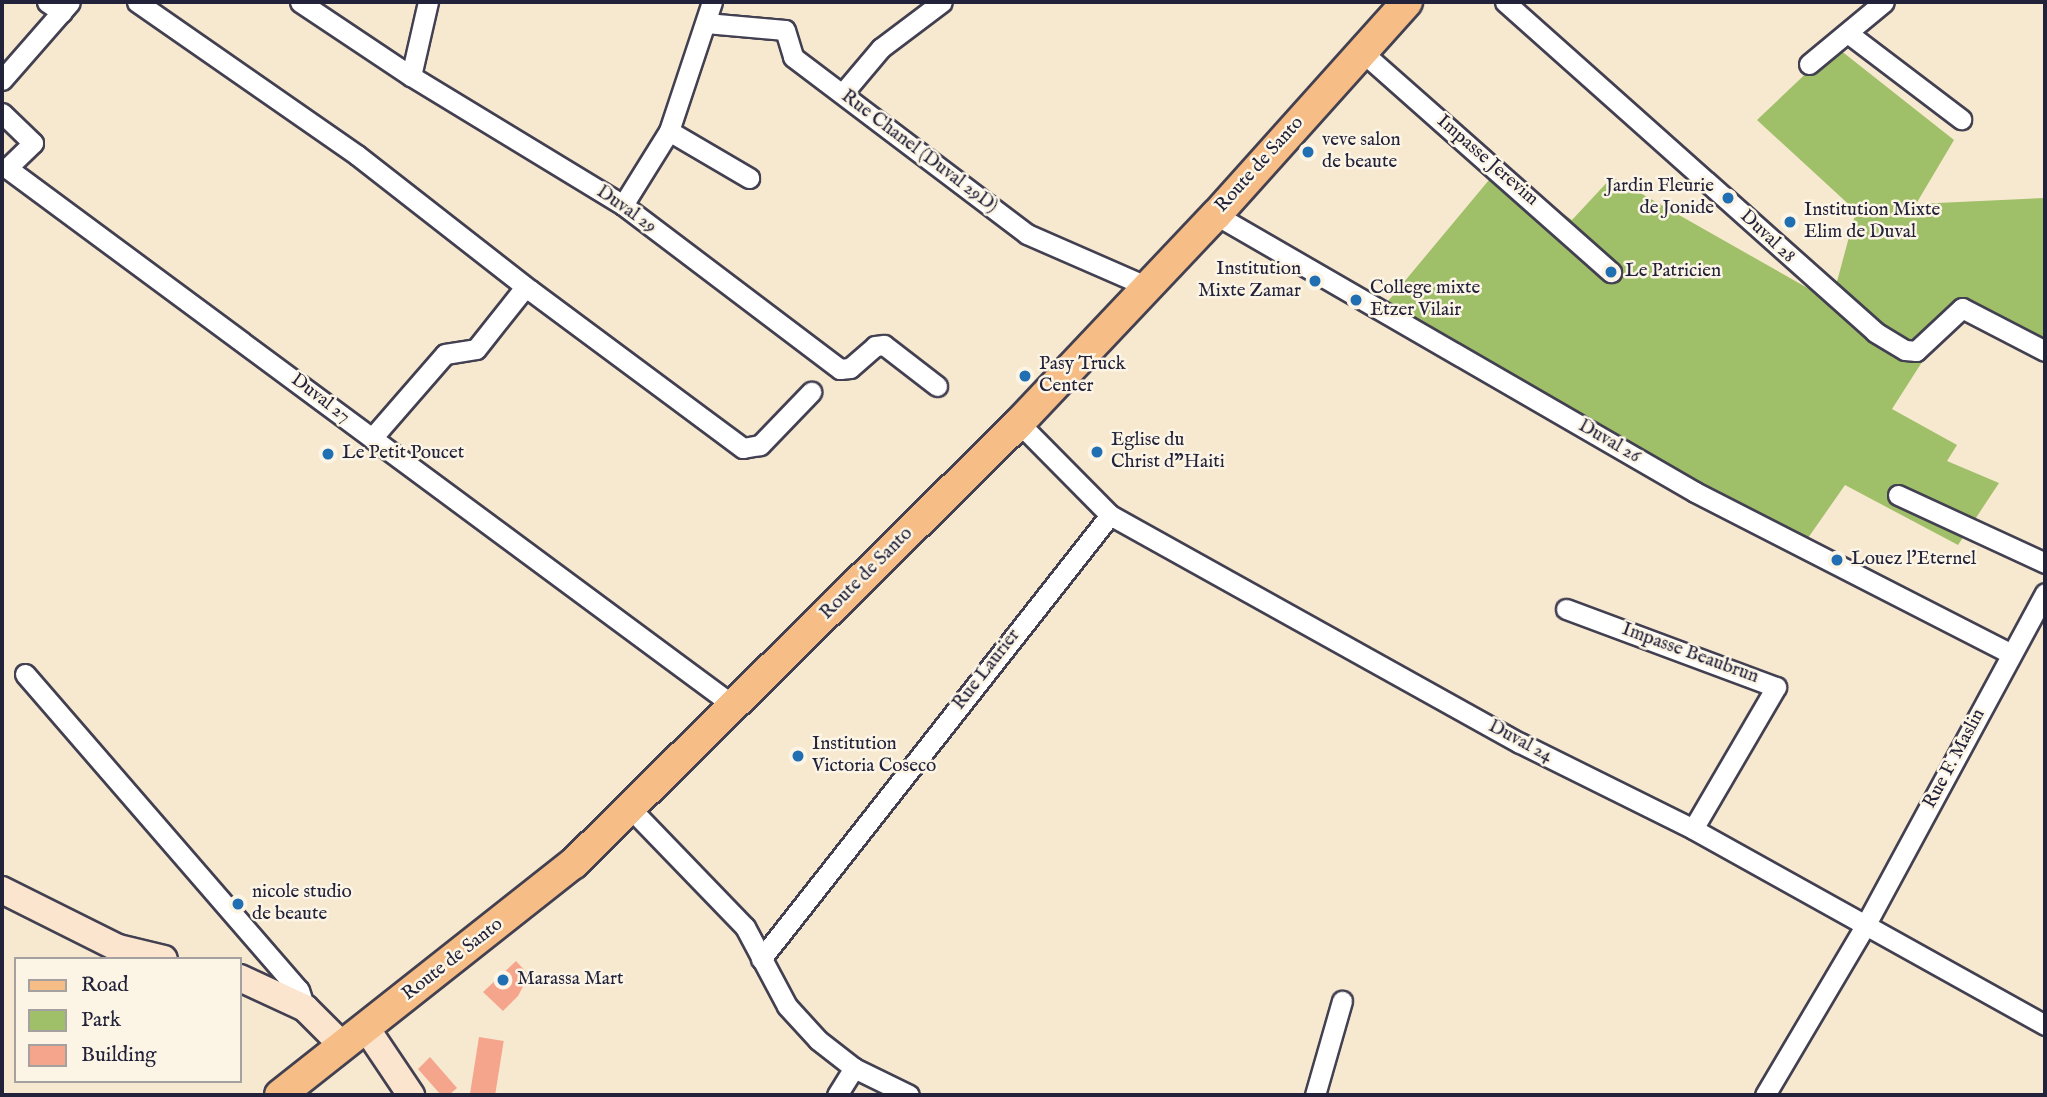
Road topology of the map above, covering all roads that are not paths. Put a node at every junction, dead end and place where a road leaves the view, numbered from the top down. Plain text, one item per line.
1 (137, 2) edge
2 (300, 2) edge
3 (428, 2) edge
4 (712, 2) edge
5 (942, 2) edge
6 (1407, 2) edge
7 (1506, 2) edge
8 (1884, 2) edge
9 (60, 5) edge
10 (706, 23) junction
11 (1849, 33) junction
12 (1361, 51) junction
13 (1809, 64) dead end
14 (411, 76) junction
15 (2, 80) edge
16 (843, 93) junction
17 (2, 113) edge
18 (1961, 119) dead end
19 (669, 131) junction
20 (749, 178) dead end
21 (623, 205) junction
22 (1216, 215) junction
23 (1611, 272) dead end
24 (1146, 286) junction
25 (530, 290) junction
26 (2045, 351) edge
27 (937, 386) dead end
28 (811, 392) dead end
29 (1019, 423) junction
30 (372, 438) junction
31 (1898, 495) dead end
32 (1110, 515) junction
33 (2045, 563) edge
34 (2045, 593) edge
35 (1566, 610) dead end
36 (2011, 654) junction
37 (26, 674) dead end
38 (734, 706) junction
39 (630, 808) junction
40 (1693, 829) junction
41 (2, 890) edge
42 (1866, 924) junction
43 (156, 957) edge
44 (761, 959) junction
45 (242, 979) edge
46 (1342, 1001) dead end
47 (305, 1008) junction
48 (2045, 1026) edge
49 (366, 1028) junction
50 (341, 1044) junction
51 (854, 1068) junction
52 (280, 1095) edge
53 (411, 1095) edge
54 (837, 1095) edge
55 (909, 1095) edge
56 (1315, 1095) edge
57 (1765, 1095) edge

1 - 25 street
2 - 14 street, Duval 29
3 - 14 street
4 - 10 street
5 - 16 street
6 - 12 main road, Route de Santo
7 - 26 street, Duval 28
8 - 11 street
9 - 15 street
10 - 16 street, Rue Chanel (Duval 29D)
10 - 19 street
11 - 13 street
11 - 18 street
12 - 22 main road, Route de Santo
12 - 23 street, Impasse Jerevim
14 - 21 street, Duval 29
16 - 24 street, Rue Chanel (Duval 29D)
17 - 30 street, Duval 27
19 - 20 street
19 - 21 street
21 - 27 street, Duval 29
22 - 24 main road, Route de Santo
22 - 36 street, Duval 26
24 - 29 main road, Route de Santo
25 - 28 street
25 - 30 street
29 - 32 street, Duval 24
29 - 38 main road, Route de Santo
30 - 38 street, Duval 27
31 - 33 street
32 - 40 street, Duval 24
32 - 44 street, Rue Laurier
34 - 36 street, Rue F. Maslin
35 - 40 street, Impasse Beaubrun
36 - 42 street, Rue F. Maslin
37 - 47 street
38 - 39 main road, Route de Santo
39 - 44 street
39 - 49 main road, Route de Santo
40 - 42 street, Duval 24
41 - 43 street
42 - 48 street, Duval 24
42 - 57 street, Rue F. Maslin
44 - 51 street
45 - 47 street
46 - 56 street
47 - 50 street
49 - 50 main road, Route de Santo
49 - 53 street
50 - 52 main road, Route de Santo
51 - 54 street
51 - 55 street

